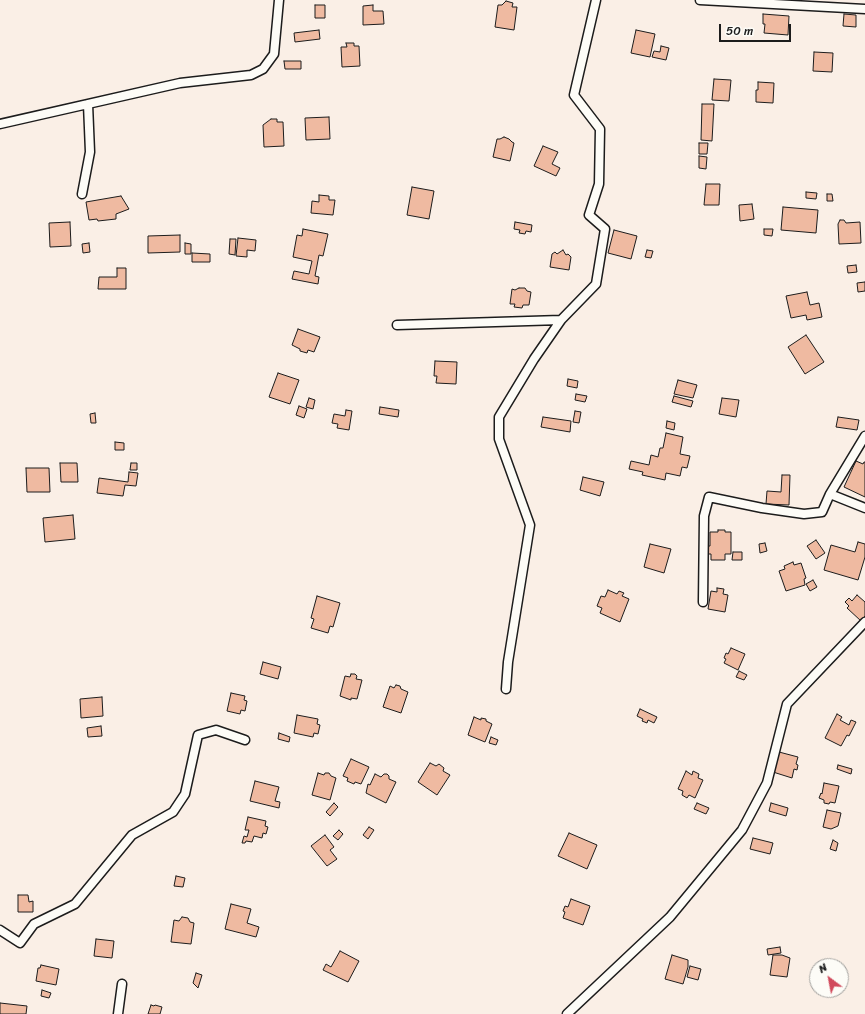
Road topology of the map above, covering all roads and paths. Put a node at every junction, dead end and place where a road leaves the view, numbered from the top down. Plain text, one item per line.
1 (279, 0) edge
2 (596, 0) edge
3 (700, 0) edge
4 (865, 9) edge
5 (88, 104) junction
6 (0, 124) edge
7 (82, 194) dead end
8 (561, 320) junction
9 (397, 325) dead end
10 (865, 436) edge
11 (830, 494) junction
12 (865, 508) edge
13 (703, 602) dead end
14 (865, 622) edge
15 (506, 689) dead end
16 (246, 740) dead end
17 (0, 930) edge
18 (122, 984) dead end
19 (118, 1014) edge
20 (566, 1014) edge

1 - 5 street
2 - 8 street
3 - 4 street
5 - 6 street
5 - 7 street
8 - 9 street
8 - 15 street
10 - 11 street
11 - 12 street
11 - 13 street
14 - 20 street
16 - 17 street
18 - 19 street

